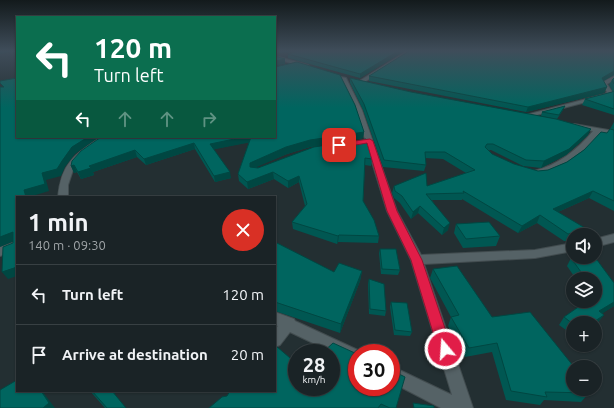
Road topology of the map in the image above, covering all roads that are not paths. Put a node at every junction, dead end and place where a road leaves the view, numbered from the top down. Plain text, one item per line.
1 (380, 70) edge
2 (614, 78) edge
3 (361, 82) junction
4 (368, 84) edge
5 (517, 115) edge
6 (525, 116) junction
7 (539, 119) edge
8 (569, 125) edge
9 (598, 130) junction
10 (614, 134) edge
11 (104, 138) edge
12 (527, 171) edge
13 (63, 196) edge
14 (614, 238) edge
15 (602, 241) edge
16 (16, 245) edge
17 (566, 248) edge
18 (0, 252) edge
19 (417, 260) junction
20 (282, 320) edge
21 (276, 337) edge
22 (348, 353) edge
23 (400, 378) edge
24 (459, 408) edge
25 (464, 408) edge

1 - 3 street
2 - 6 street
3 - 4 street
3 - 19 street
5 - 6 street
6 - 7 street
8 - 9 street
9 - 10 street
9 - 12 street
11 - 13 street
14 - 15 street
16 - 18 street
17 - 19 street
19 - 25 street
20 - 21 street
20 - 22 street
23 - 24 street

